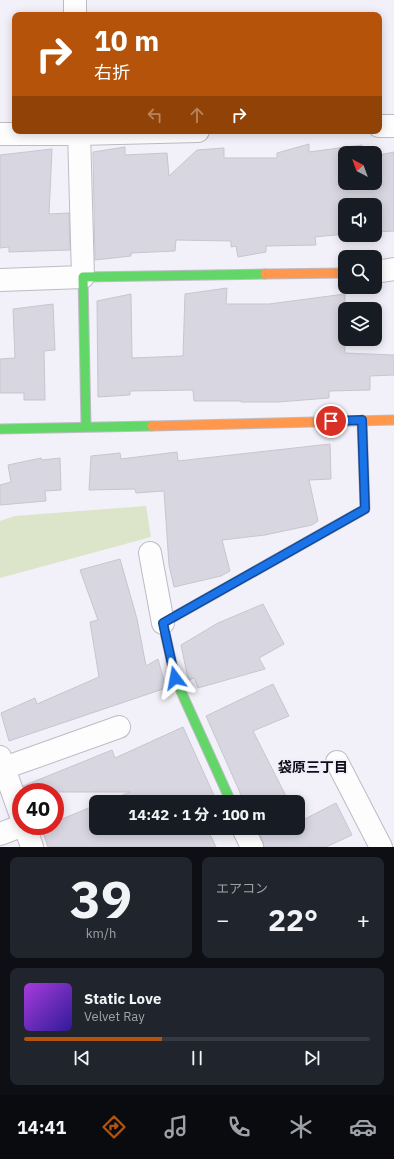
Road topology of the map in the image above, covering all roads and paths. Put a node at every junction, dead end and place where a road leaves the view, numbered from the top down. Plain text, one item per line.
1 (75, 0) edge
2 (75, 12) edge
3 (382, 126) edge
4 (394, 126) edge
5 (0, 134) edge
6 (12, 134) edge
7 (79, 134) edge
8 (394, 269) edge
9 (382, 271) edge
10 (338, 273) edge
11 (83, 277) junction
12 (0, 280) edge
13 (362, 420) junction
14 (394, 420) edge
15 (86, 426) junction
16 (0, 429) edge
17 (150, 553) dead end
18 (163, 623) junction
19 (119, 727) dead end
20 (2, 762) edge
21 (337, 762) dead end
22 (12, 790) edge
23 (229, 795) edge
24 (12, 829) edge
25 (0, 834) edge
26 (27, 835) edge
27 (246, 835) edge
28 (32, 847) edge
29 (252, 847) edge
30 (381, 847) edge

1 - 2 street
3 - 4 street
5 - 6 street
7 - 11 street
8 - 9 street
10 - 11 street
11 - 12 street
11 - 15 street
13 - 14 street
13 - 15 street
13 - 18 street
15 - 16 street
17 - 18 street
18 - 23 street
19 - 20 street
20 - 22 street
21 - 30 street
24 - 25 street
26 - 28 street
27 - 29 street

